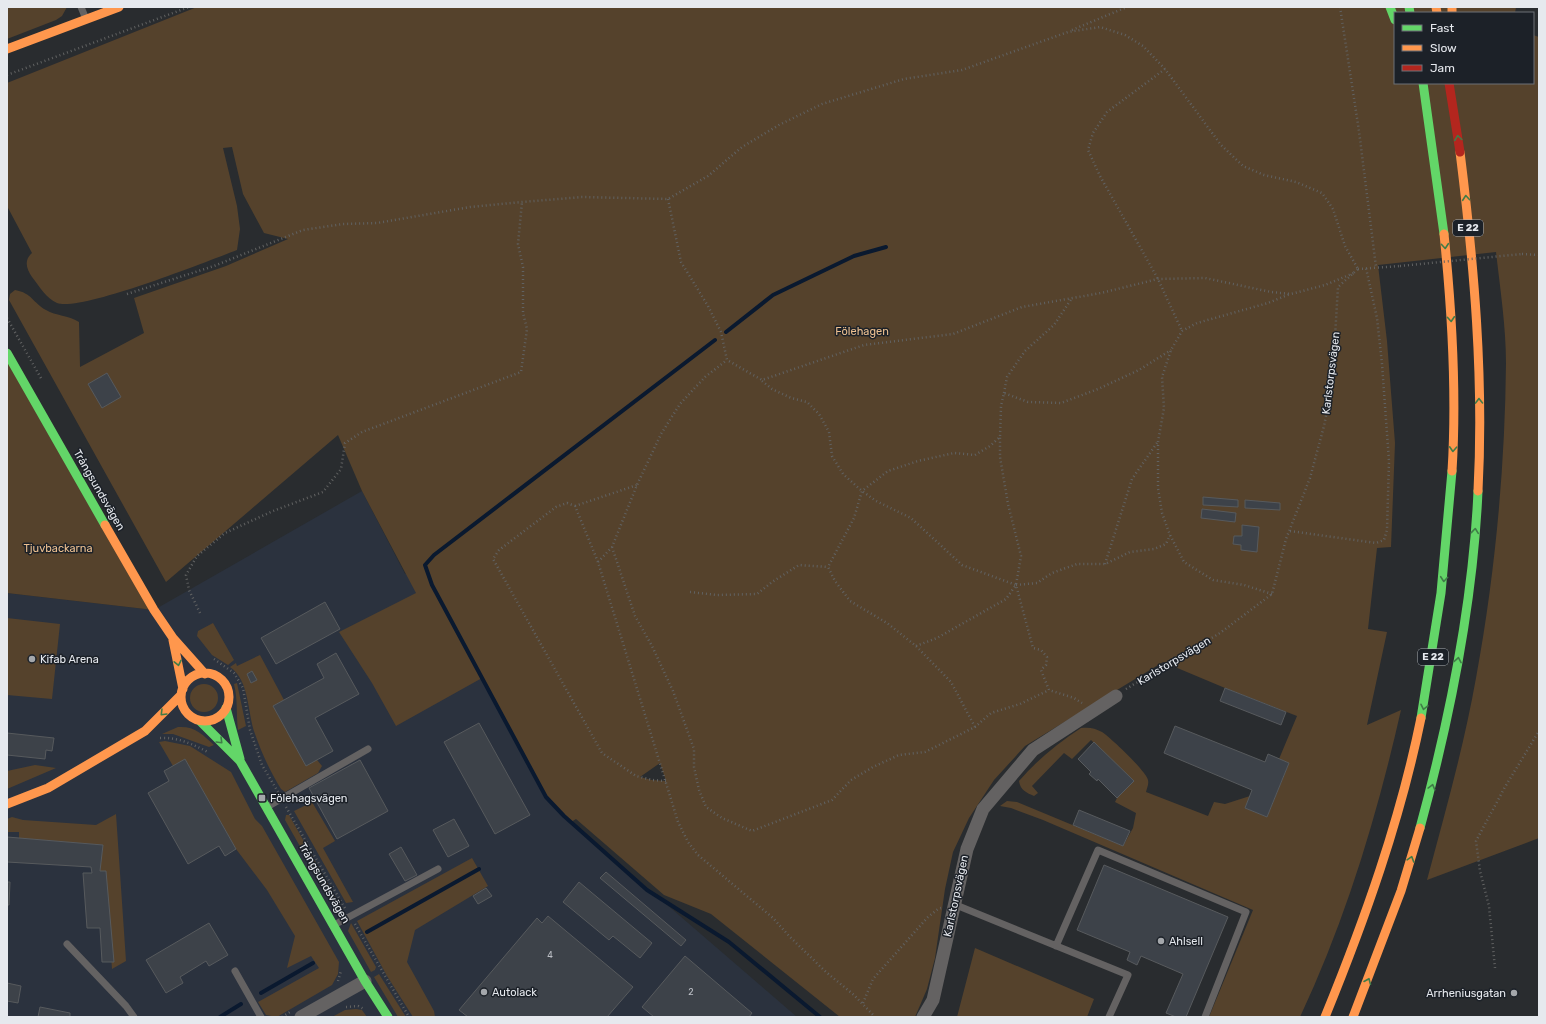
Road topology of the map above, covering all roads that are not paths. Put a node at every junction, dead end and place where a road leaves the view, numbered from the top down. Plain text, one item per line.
1 (82, 7) edge
2 (119, 7) edge
3 (1390, 7) edge
4 (1394, 17) edge
5 (86, 19) junction
6 (7, 49) edge
7 (1415, 84) edge
8 (1423, 84) edge
9 (1451, 84) edge
10 (1431, 133) junction
11 (7, 353) edge
12 (173, 638) junction
13 (205, 674) junction
14 (182, 692) junction
15 (1116, 696) road end
16 (226, 708) junction
17 (197, 719) junction
18 (178, 721) dead end
19 (165, 725) dead end
20 (145, 732) junction
21 (368, 749) dead end
22 (240, 761) junction
23 (7, 804) edge
24 (267, 807) junction
25 (438, 869) dead end
26 (956, 905) junction
27 (334, 925) junction
28 (67, 944) dead end
29 (1056, 946) junction
30 (235, 972) dead end
31 (365, 980) junction
32 (298, 1013) edge
33 (134, 1017) edge
34 (261, 1017) edge
35 (388, 1017) edge
36 (923, 1017) edge
37 (1109, 1017) edge
38 (1205, 1017) edge
39 (1325, 1017) edge
40 (1353, 1017) edge

1 - 5 lane
2 - 5 main road
3 - 4 main road
5 - 6 main road
7 - 10 main road
8 - 10 main road, E 22
40 -> 9 main road, E 22
10 -> 39 main road, E 22
11 - 12 main road, Trångsundsvägen
12 - 13 main road, Trångsundsvägen
12 -> 14 main road, Trångsundsvägen
13 - 14 main road
13 - 16 main road
14 - 17 main road
14 -> 20 main road
15 - 26 street, Karlstorpsvägen
16 - 17 main road
16 - 22 main road, Trångsundsvägen
17 - 18 main road
17 -> 22 main road, Trångsundsvägen
19 - 20 main road
20 - 23 main road
21 - 24 lane
22 - 24 main road, Trångsundsvägen
24 - 27 main road, Trångsundsvägen
25 - 27 lane
26 - 29 lane
26 - 36 street, Karlstorpsvägen
27 - 31 main road, Trångsundsvägen
28 - 33 lane
29 - 37 lane
29 - 38 lane
30 - 34 lane
31 - 32 street
31 - 35 main road, Trångsundsvägen

